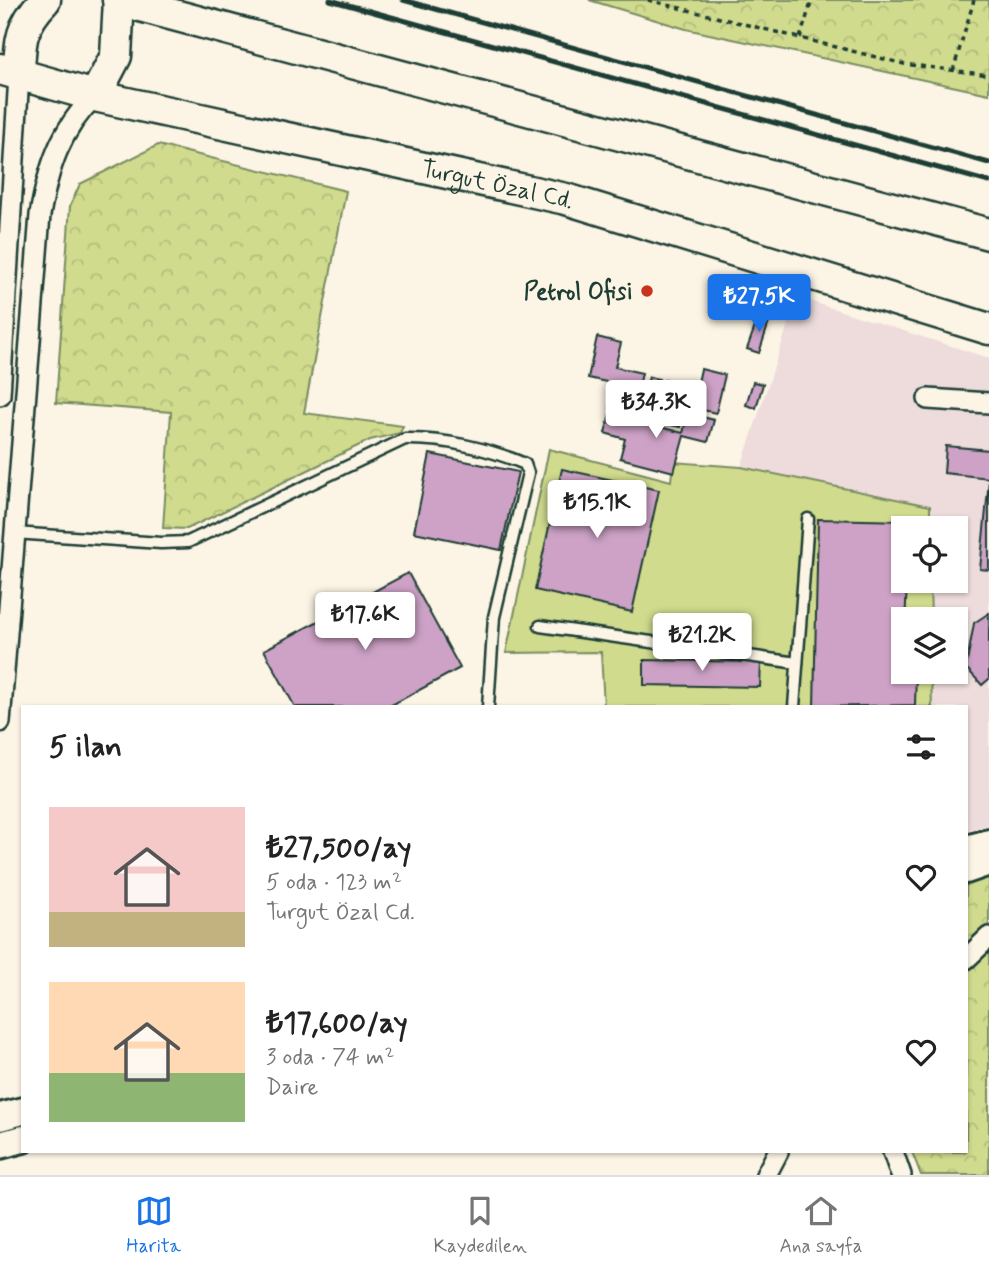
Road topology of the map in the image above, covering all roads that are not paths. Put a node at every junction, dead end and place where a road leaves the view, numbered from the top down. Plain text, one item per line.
1 (45, 0) edge
2 (119, 0) edge
3 (9, 72) edge
4 (95, 96) junction
5 (989, 234) edge
6 (989, 329) edge
7 (0, 385) edge
8 (928, 399) dead end
9 (989, 403) edge
10 (808, 519) dead end
11 (14, 533) junction
12 (540, 626) dead end
13 (797, 663) junction
14 (488, 705) edge
15 (794, 705) edge
16 (0, 722) edge
17 (989, 842) edge
18 (968, 848) edge
19 (989, 862) edge
20 (968, 869) edge
21 (989, 937) edge
22 (968, 957) edge
23 (21, 1112) edge
24 (0, 1117) edge
25 (21, 1140) edge
26 (0, 1145) edge
27 (777, 1153) edge
28 (893, 1153) edge
29 (766, 1175) edge
30 (901, 1175) edge

1 - 3 main road
2 - 4 main road
2 - 5 main road
3 - 4 main road, Turgut Özal Cd.
3 - 7 street
4 - 6 main road, Turgut Özal Cd.
4 - 11 street
8 - 9 street
10 - 13 lane
11 - 14 lane
11 - 16 street
12 - 13 lane
13 - 15 lane
17 - 18 street
19 - 20 street
21 - 22 street
23 - 24 street
25 - 26 street
27 - 29 street
28 - 30 street

